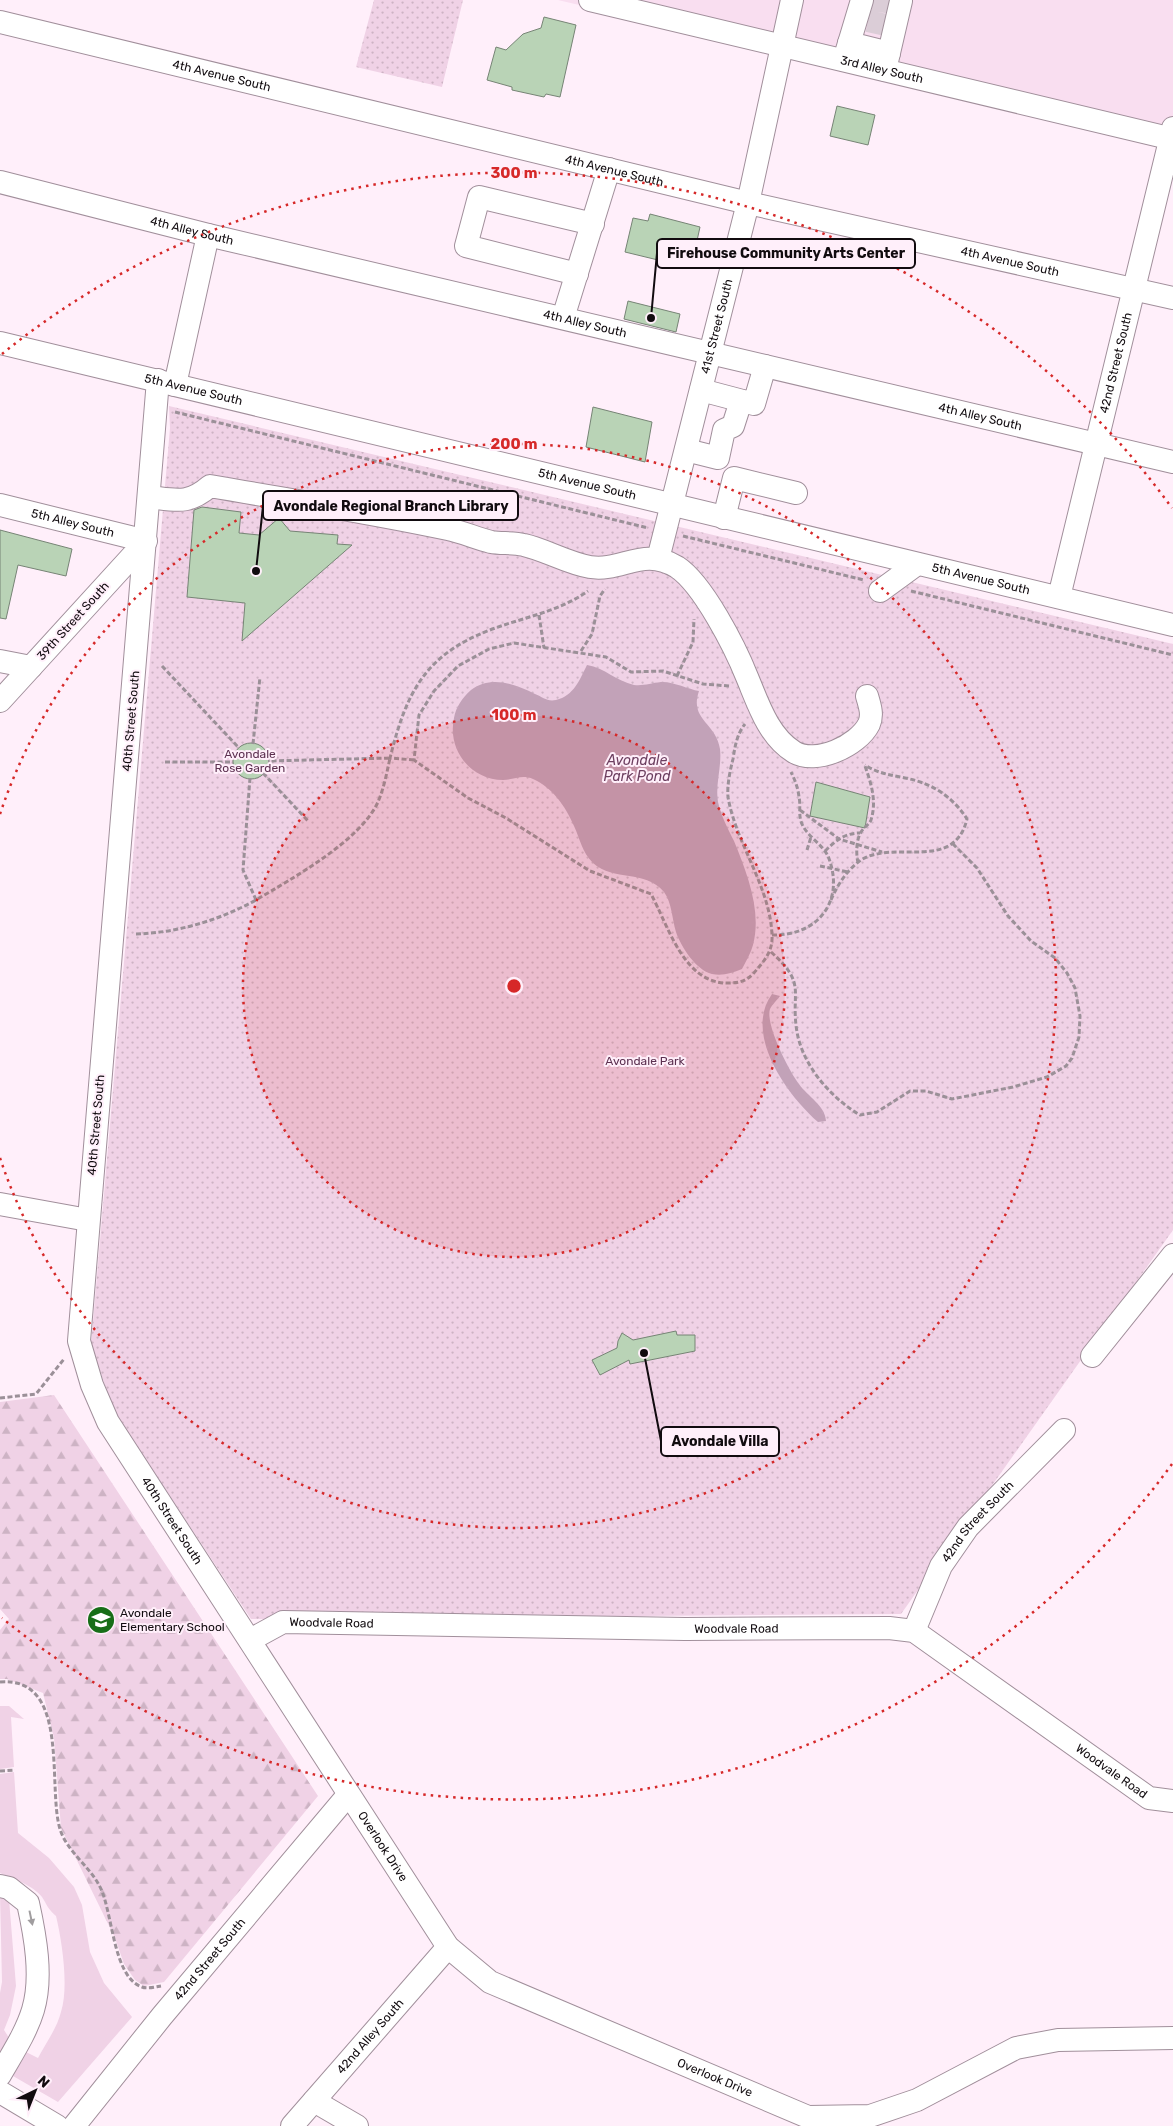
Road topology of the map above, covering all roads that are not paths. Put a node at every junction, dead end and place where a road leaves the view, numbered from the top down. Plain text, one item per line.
1 (590, 0) edge
2 (792, 0) edge
3 (880, 10) edge
4 (0, 22) edge
5 (781, 45) junction
6 (846, 51) junction
7 (887, 62) junction
8 (1172, 135) edge
9 (609, 169) junction
10 (0, 182) edge
11 (748, 202) junction
12 (593, 224) junction
13 (208, 235) junction
14 (577, 274) junction
15 (1133, 289) junction
16 (1173, 298) edge
17 (563, 318) junction
18 (0, 343) edge
19 (710, 353) junction
20 (766, 366) junction
21 (167, 382) junction
22 (701, 390) junction
23 (741, 401) junction
24 (1098, 444) junction
25 (686, 450) junction
26 (718, 458) junction
27 (1173, 462) edge
28 (734, 478) junction
29 (796, 493) dead end
30 (149, 497) junction
31 (0, 505) edge
32 (671, 506) junction
33 (724, 518) junction
34 (146, 541) junction
35 (658, 559) junction
36 (917, 564) junction
37 (880, 591) dead end
38 (1059, 597) junction
39 (1173, 625) edge
40 (0, 661) edge
41 (31, 667) junction
42 (867, 696) dead end
43 (0, 701) edge
44 (0, 1204) edge
45 (88, 1220) junction
46 (1173, 1255) edge
47 (1092, 1356) dead end
48 (1064, 1430) dead end
49 (914, 1631) junction
50 (250, 1640) junction
51 (348, 1795) junction
52 (1173, 1801) edge
53 (0, 1886) edge
54 (448, 1947) junction
55 (1173, 2038) edge
56 (0, 2075) edge
57 (0, 2092) edge
58 (314, 2101) junction
59 (57, 2126) edge
60 (74, 2126) edge
61 (292, 2126) edge
62 (358, 2126) edge

1 - 5 street, 3rd Alley South
2 - 5 street, 41st Street South
3 - 6 street
3 - 7 street
4 - 9 street, 4th Avenue South
5 - 6 street, 3rd Alley South
5 - 11 street, 41st Street South
6 - 7 street, 3rd Alley South
7 - 8 street, 3rd Alley South
8 - 15 street, 42nd Street South
9 - 11 street, 4th Avenue South
9 - 12 street
10 - 13 street, 4th Alley South
11 - 15 street, 4th Avenue South
11 - 19 street, 41st Street South
12 - 14 street
12 - 14 street
13 - 17 street, 4th Alley South
13 - 21 street, 40th Street South
14 - 17 street
15 - 16 street, 4th Avenue South
15 - 24 street, 42nd Street South
17 - 19 street, 4th Alley South
18 - 21 street, 5th Avenue South
19 - 20 street, 4th Alley South
19 - 22 street, 41st Street South
20 - 23 street
20 - 24 street, 4th Alley South
21 - 30 street, 40th Street South
21 - 32 street, 5th Avenue South
22 - 23 street
22 - 25 street, 41st Street South
23 - 26 street
24 - 27 street, 4th Alley South
24 - 38 street, 42nd Street South
25 - 26 street
25 - 32 street, 41st Street South
26 - 28 street
28 - 29 street
28 - 33 street
30 - 34 street, 40th Street South
30 - 35 street
31 - 34 street, 5th Alley South
32 - 33 street, 5th Avenue South
32 - 35 street, 41st Street South
33 - 36 street, 5th Avenue South
34 - 41 street, 39th Street South
34 - 45 street, 40th Street South
35 - 42 street
36 - 37 street
36 - 38 street, 5th Avenue South
38 - 39 street, 5th Avenue South
40 - 41 street
41 - 43 street, 39th Street South
44 - 45 street
45 - 50 street, 40th Street South
46 - 47 street
48 - 49 street, 42nd Street South
49 - 50 street, Woodvale Road
49 - 52 street, Woodvale Road
50 - 51 street, 40th Street South
51 - 54 street, Overlook Drive
51 - 60 street, 42nd Street South
53 -> 56 street
54 - 55 street, Overlook Drive
54 - 58 street, 42nd Alley South
57 - 59 street
58 - 61 street, 42nd Alley South
58 - 62 street

